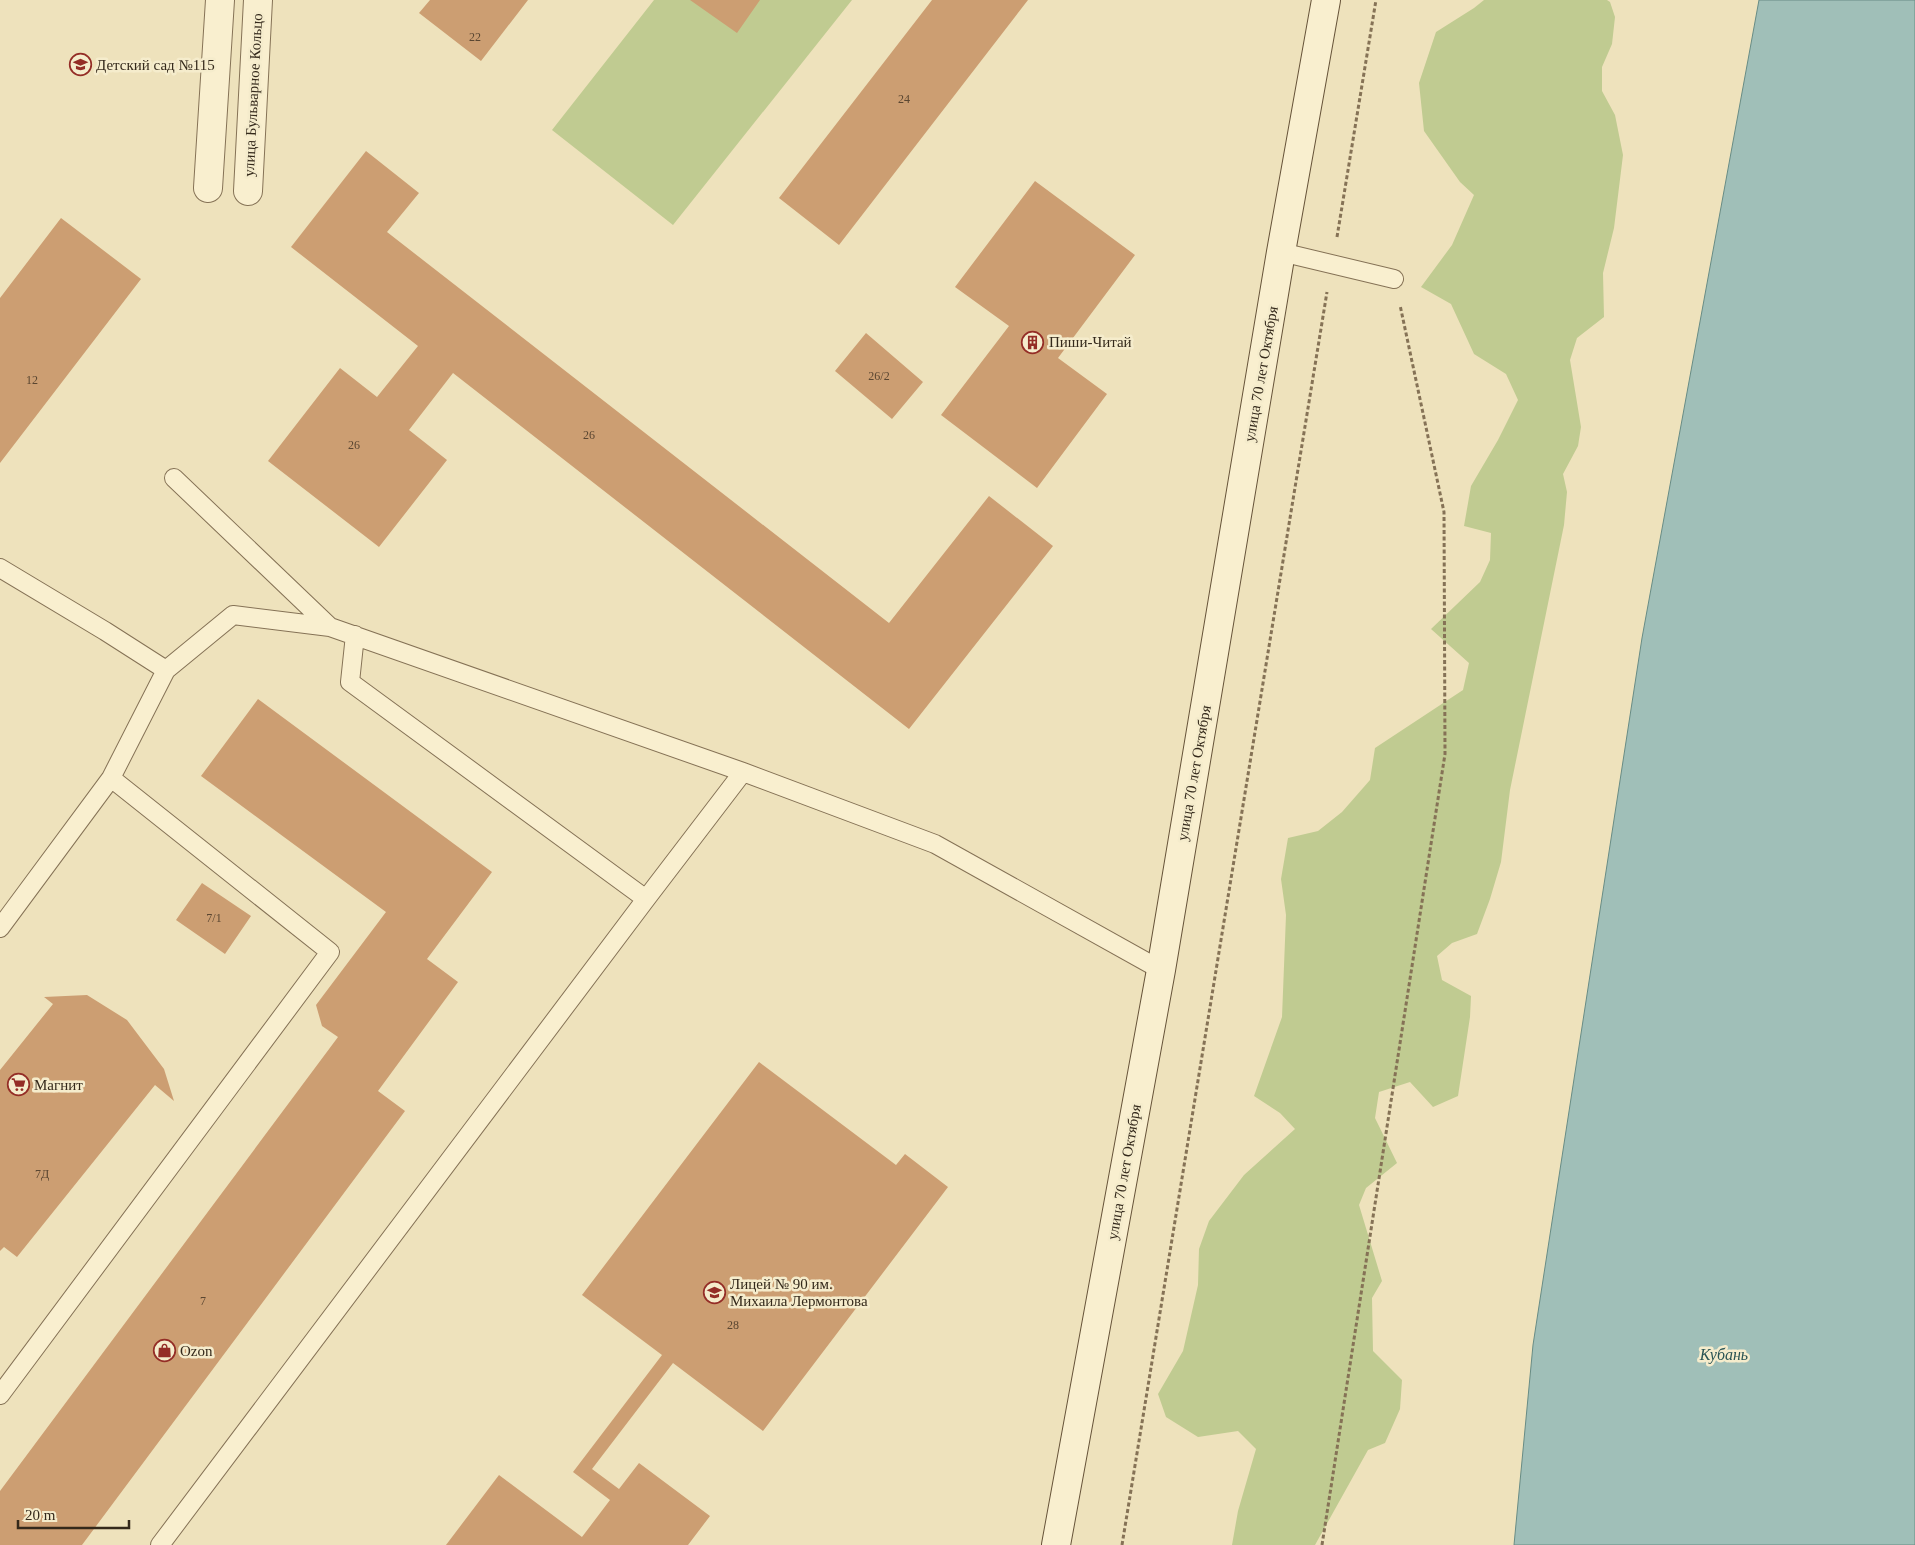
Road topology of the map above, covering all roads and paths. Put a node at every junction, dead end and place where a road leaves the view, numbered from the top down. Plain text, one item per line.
1 (220, 0) edge
2 (258, 0) edge
3 (1326, 0) edge
4 (1376, 0) edge
5 (208, 188) dead end
6 (248, 191) dead end
7 (1281, 252) junction
8 (1332, 264) junction
9 (1394, 280) joint
10 (174, 478) dead end
11 (0, 568) edge
12 (330, 627) junction
13 (355, 635) junction
14 (166, 670) junction
15 (743, 772) junction
16 (111, 778) junction
17 (646, 899) junction
18 (0, 928) edge
19 (1161, 970) junction
20 (0, 1395) edge
21 (160, 1545) edge
22 (1056, 1545) edge
23 (1122, 1545) edge
24 (1322, 1545) edge

1 - 5 main road
2 - 6 main road, улица Бульварное Кольцо
3 - 7 main road, улица 70 лет Октября
4 - 8 path
7 - 8 lane
7 - 19 main road, улица 70 лет Октября
8 - 9 lane
8 - 23 path
9 - 24 path
10 - 12 lane
11 - 14 lane
12 - 13 lane
12 - 14 lane
13 - 15 lane
13 - 17 lane
14 - 16 lane
15 - 17 lane
15 - 19 lane
16 - 18 lane
16 - 20 lane
17 - 21 lane
19 - 22 main road, улица 70 лет Октября

